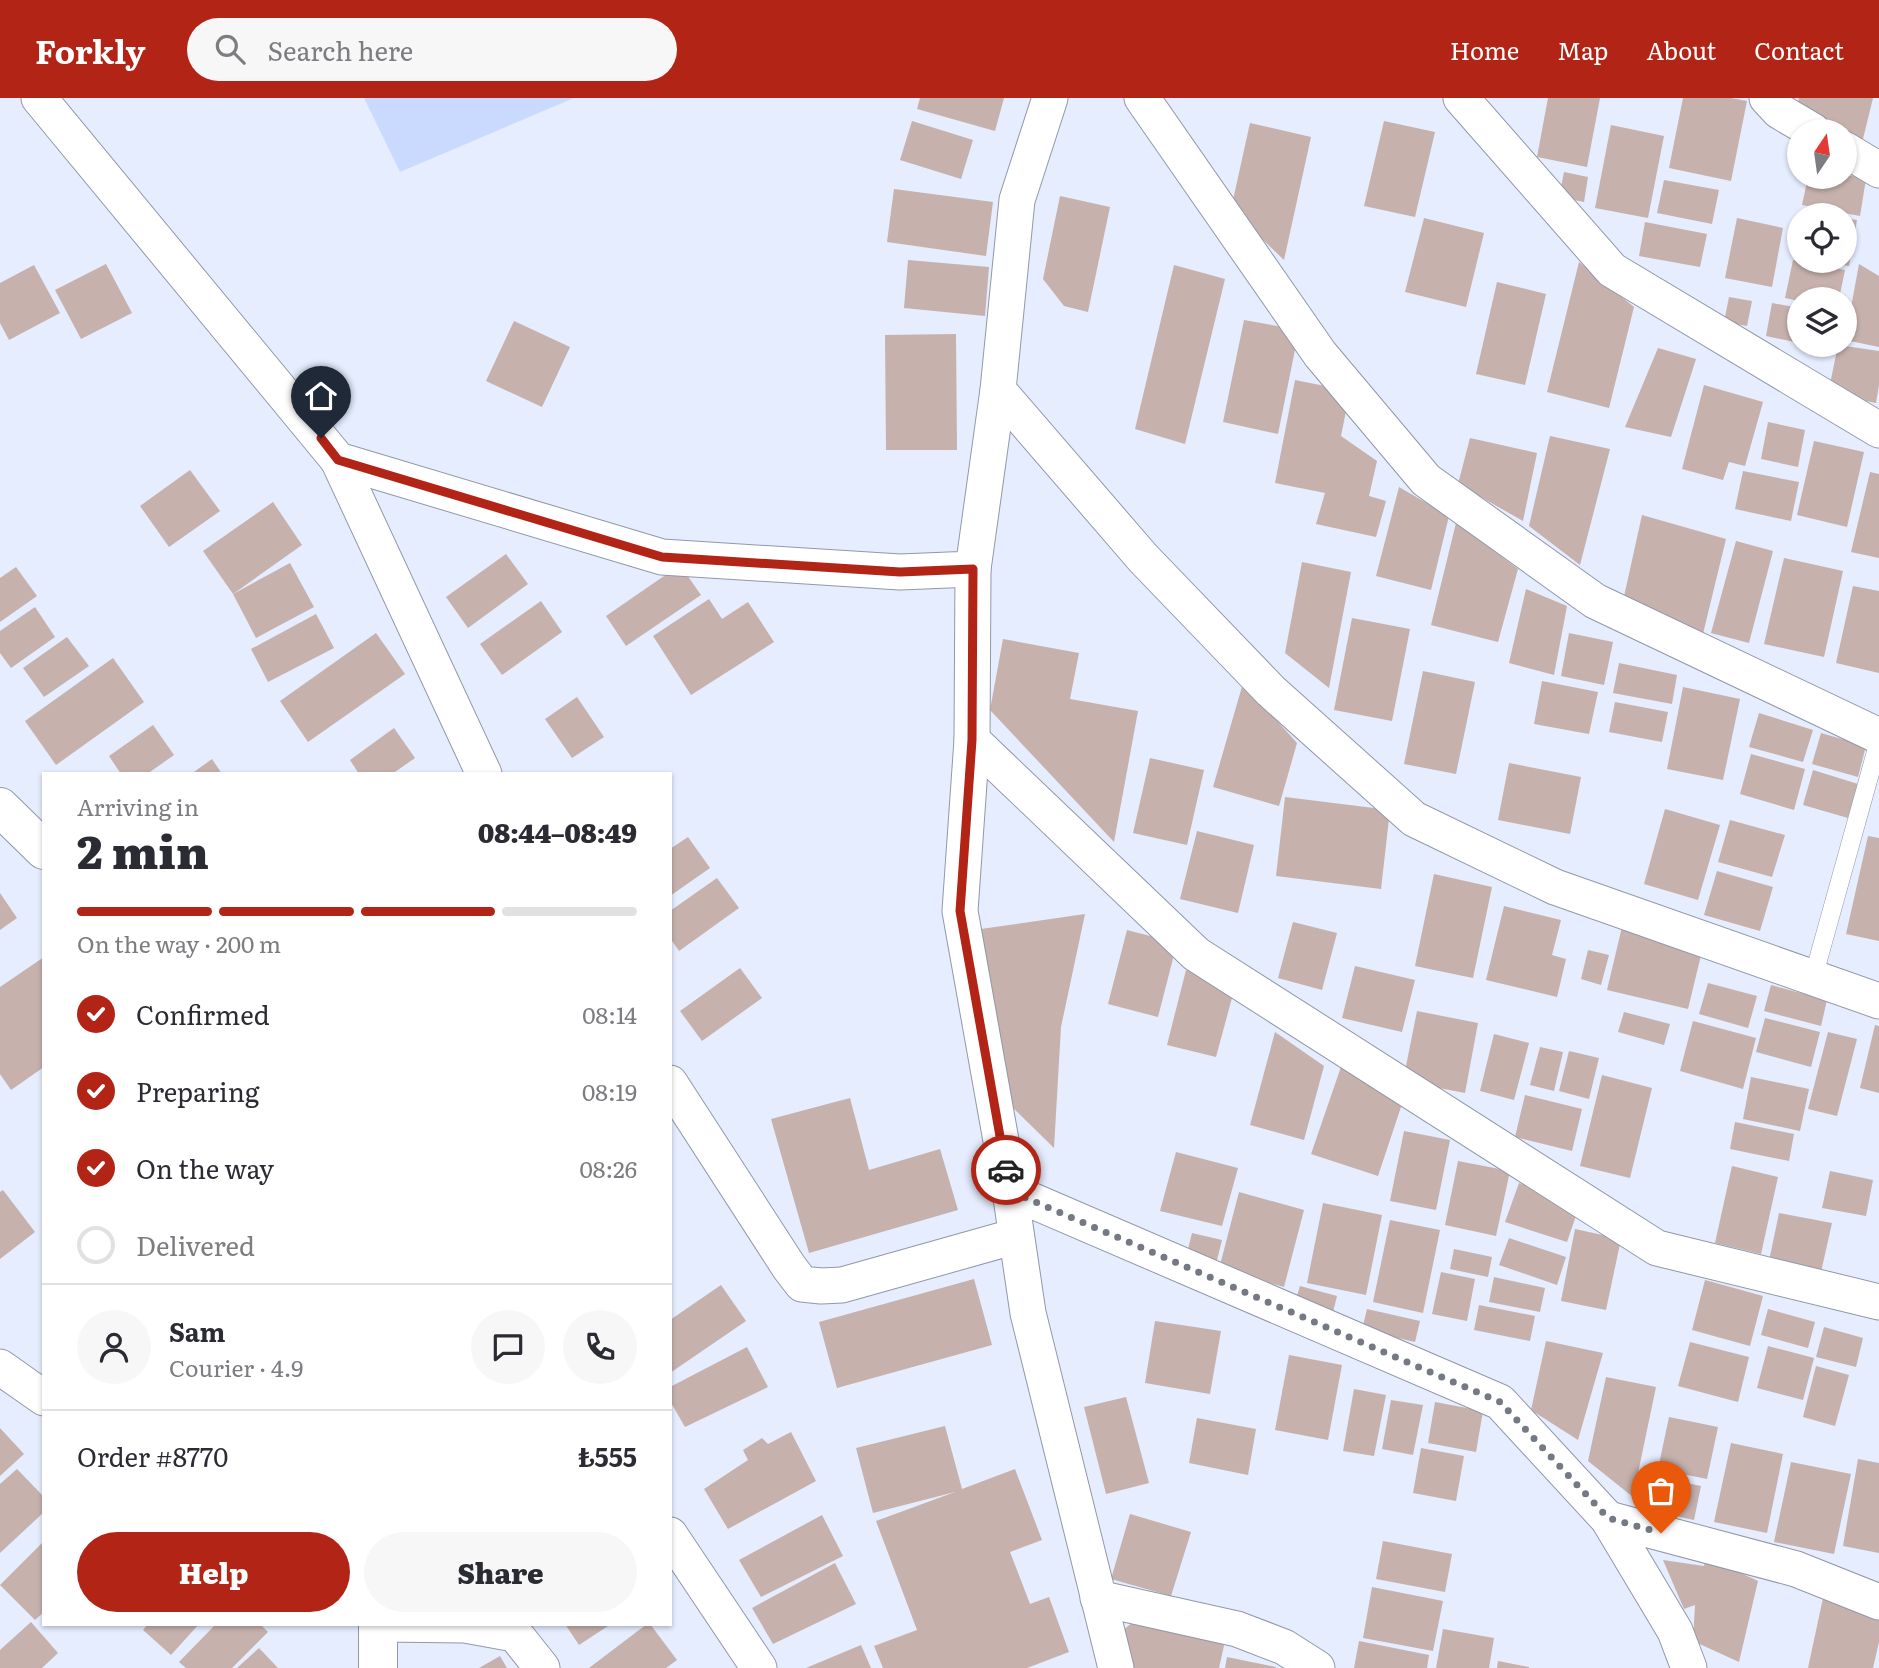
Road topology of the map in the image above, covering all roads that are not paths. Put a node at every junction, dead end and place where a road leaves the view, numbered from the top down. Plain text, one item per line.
1 (39, 98) edge
2 (1050, 98) edge
3 (1142, 98) edge
4 (1461, 98) edge
5 (1767, 98) edge
6 (1793, 119) edge
7 (1857, 157) edge
8 (1879, 170) edge
9 (998, 390) junction
10 (1879, 430) edge
11 (338, 460) junction
12 (973, 569) junction
13 (1879, 739) edge
14 (972, 740) junction
15 (483, 772) edge
16 (0, 807) edge
17 (42, 848) edge
18 (1813, 978) junction
19 (1879, 1002) edge
20 (672, 1086) edge
21 (1010, 1191) junction
22 (1016, 1236) junction
23 (1879, 1302) edge
24 (0, 1367) edge
25 (42, 1397) edge
26 (1608, 1518) junction
27 (672, 1538) edge
28 (1098, 1598) junction
29 (1879, 1601) edge
30 (380, 1626) edge
31 (471, 1626) edge
32 (378, 1668) edge
33 (542, 1668) edge
34 (759, 1668) edge
35 (1116, 1668) edge
36 (1317, 1668) edge
37 (1689, 1668) edge

1 - 11 street
2 - 9 street
3 - 13 street
4 - 10 street
5 - 6 street
7 - 8 street
9 - 12 street
9 - 18 street
11 - 12 street
11 - 15 street
12 - 14 street
13 - 18 lane
14 - 21 street
14 - 23 street
16 - 17 street
18 - 19 street
20 - 22 street
21 - 22 street
21 - 26 street
22 - 28 street
24 - 25 street
26 - 29 street
26 - 37 street
27 - 34 street
28 - 35 street
28 - 36 street
30 - 32 street
31 - 33 street

